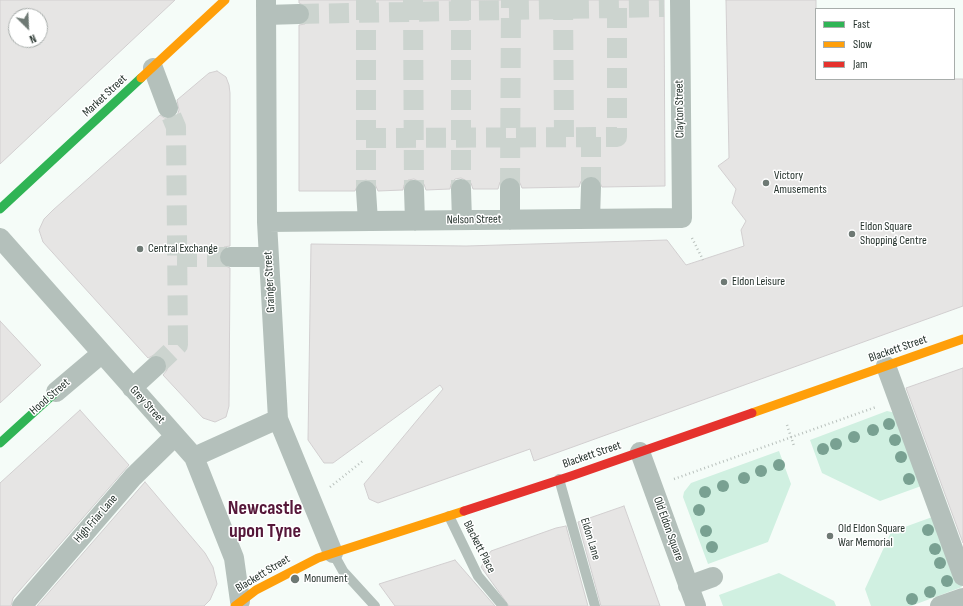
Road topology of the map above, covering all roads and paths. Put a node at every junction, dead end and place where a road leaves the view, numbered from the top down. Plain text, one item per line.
1 (225, 0) edge
2 (675, 4) edge
3 (266, 8) edge
4 (299, 14) tunnel mouth
5 (153, 68) junction
6 (168, 108) tunnel mouth
7 (591, 187) tunnel mouth
8 (510, 188) tunnel mouth
9 (461, 189) tunnel mouth
10 (414, 190) tunnel mouth
11 (366, 191) tunnel mouth
12 (0, 209) edge
13 (682, 218) joint
14 (590, 219) junction
15 (462, 220) junction
16 (510, 220) junction
17 (368, 221) junction
18 (415, 221) junction
19 (267, 222) junction
20 (0, 238) edge
21 (230, 257) tunnel mouth
22 (269, 257) junction
23 (963, 339) edge
24 (101, 354) junction
25 (156, 366) tunnel mouth
26 (886, 366) junction
27 (132, 388) junction
28 (56, 392) joint
29 (898, 399) junction
30 (278, 420) junction
31 (175, 436) junction
32 (0, 443) edge
33 (640, 452) junction
34 (194, 457) junction
35 (364, 460) dead end
36 (559, 479) junction
37 (653, 486) junction
38 (313, 501) junction
39 (449, 516) junction
40 (333, 553) junction
41 (963, 576) edge
42 (713, 577) dead end
43 (688, 586) junction
44 (963, 598) edge
45 (238, 604) edge
46 (22, 606) edge
47 (375, 606) edge
48 (503, 606) edge
49 (595, 606) edge
50 (696, 606) edge
51 (940, 606) edge

1 - 5 street, Market Street
2 - 13 street, Clayton Street
3 - 4 street
3 - 19 street, Grainger Street
5 - 6 street
5 - 12 street, Market Street
7 - 14 street
8 - 16 street
9 - 15 street
10 - 18 street
11 - 17 street
13 - 14 street, Nelson Street
14 - 16 street, Nelson Street
15 - 16 street, Nelson Street
15 - 18 street, Nelson Street
17 - 18 street, Nelson Street
17 - 19 street, Nelson Street
19 - 22 street, Grainger Street
20 - 24 street, Grey Street
21 - 22 street
22 - 30 street, Grainger Street
23 - 26 street, Blackett Street
24 - 27 street, Grey Street
24 - 28 street, Hood Street
25 - 27 street
26 - 29 street
26 - 33 street, Blackett Street
27 - 31 street, Grey Street
28 - 32 street, Hood Street
29 - 37 path
29 - 41 street
30 - 34 street
30 - 38 street, Grainger Street
31 - 34 street, Grey Street
31 - 46 street, High Friar Lane
33 - 36 street, Blackett Street
33 - 37 street, Old Eldon Square
34 - 45 street, Grey Street
35 - 38 path
36 - 39 street, Blackett Street
36 - 49 lane, Eldon Lane
37 - 43 street, Old Eldon Square
38 - 40 street, Grainger Street
39 - 40 street, Blackett Street
39 - 48 lane, Blackett Place
40 - 45 street, Blackett Street
40 - 47 lane
42 - 43 street
43 - 50 street, Old Eldon Square
44 - 51 street

